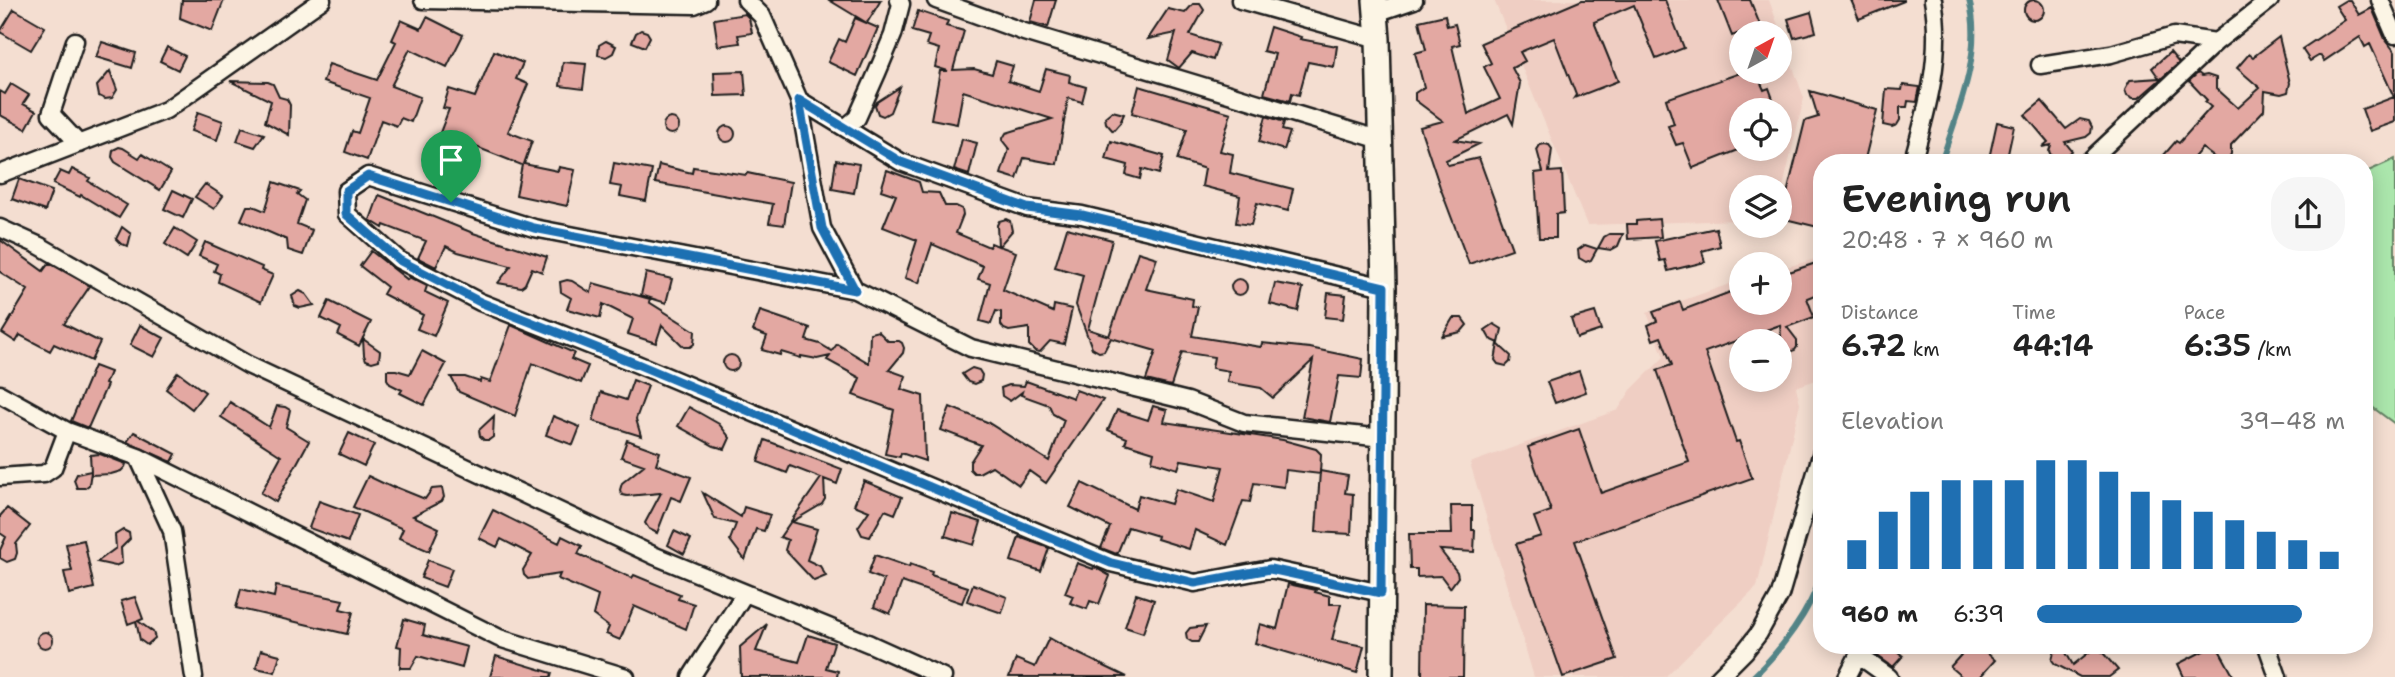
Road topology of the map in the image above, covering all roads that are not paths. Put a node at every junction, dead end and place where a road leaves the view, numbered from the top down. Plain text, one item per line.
1 (322, 0) edge
2 (424, 0) edge
3 (706, 0) edge
4 (746, 0) edge
5 (899, 0) edge
6 (936, 0) edge
7 (1240, 0) edge
8 (1415, 0) edge
9 (1933, 0) edge
10 (2270, 0) edge
11 (2380, 0) edge
12 (1376, 6) edge
13 (2395, 35) edge
14 (1378, 39) junction
15 (75, 41) dead end
16 (2216, 41) junction
17 (2040, 65) dead end
18 (799, 100) junction
19 (845, 128) junction
20 (1381, 139) junction
21 (79, 144) junction
22 (1914, 154) edge
23 (2097, 154) edge
24 (0, 174) edge
25 (0, 228) edge
26 (1384, 287) junction
27 (855, 290) junction
28 (0, 394) edge
29 (67, 431) junction
30 (1383, 438) junction
31 (138, 457) junction
32 (0, 477) edge
33 (1813, 483) edge
34 (746, 593) junction
35 (1381, 593) junction
36 (1858, 654) edge
37 (1864, 654) edge
38 (2270, 654) edge
39 (194, 677) edge
40 (626, 677) edge
41 (691, 677) edge
42 (943, 677) edge
43 (1381, 677) edge
44 (1719, 677) edge
45 (1847, 677) edge
46 (1888, 677) edge
47 (2278, 677) edge

1 - 21 street
2 - 3 street
4 - 18 street
5 - 19 street
6 - 20 street
7 - 14 street
8 - 12 street
9 - 22 street
10 - 16 street
11 - 13 street
12 - 14 main road
14 - 20 main road
15 - 21 street
16 - 17 street
16 - 23 street
18 - 19 street
18 - 27 street
19 - 26 street
20 - 26 main road
21 - 24 street
25 - 34 street
26 - 30 main road
27 - 30 street
27 - 35 street
28 - 29 street
29 - 31 street
29 - 32 street
30 - 35 main road
31 - 39 street
31 - 40 street
33 - 44 street
34 - 41 street
34 - 42 street
35 - 43 main road
36 - 45 street
37 - 46 street
38 - 47 street

